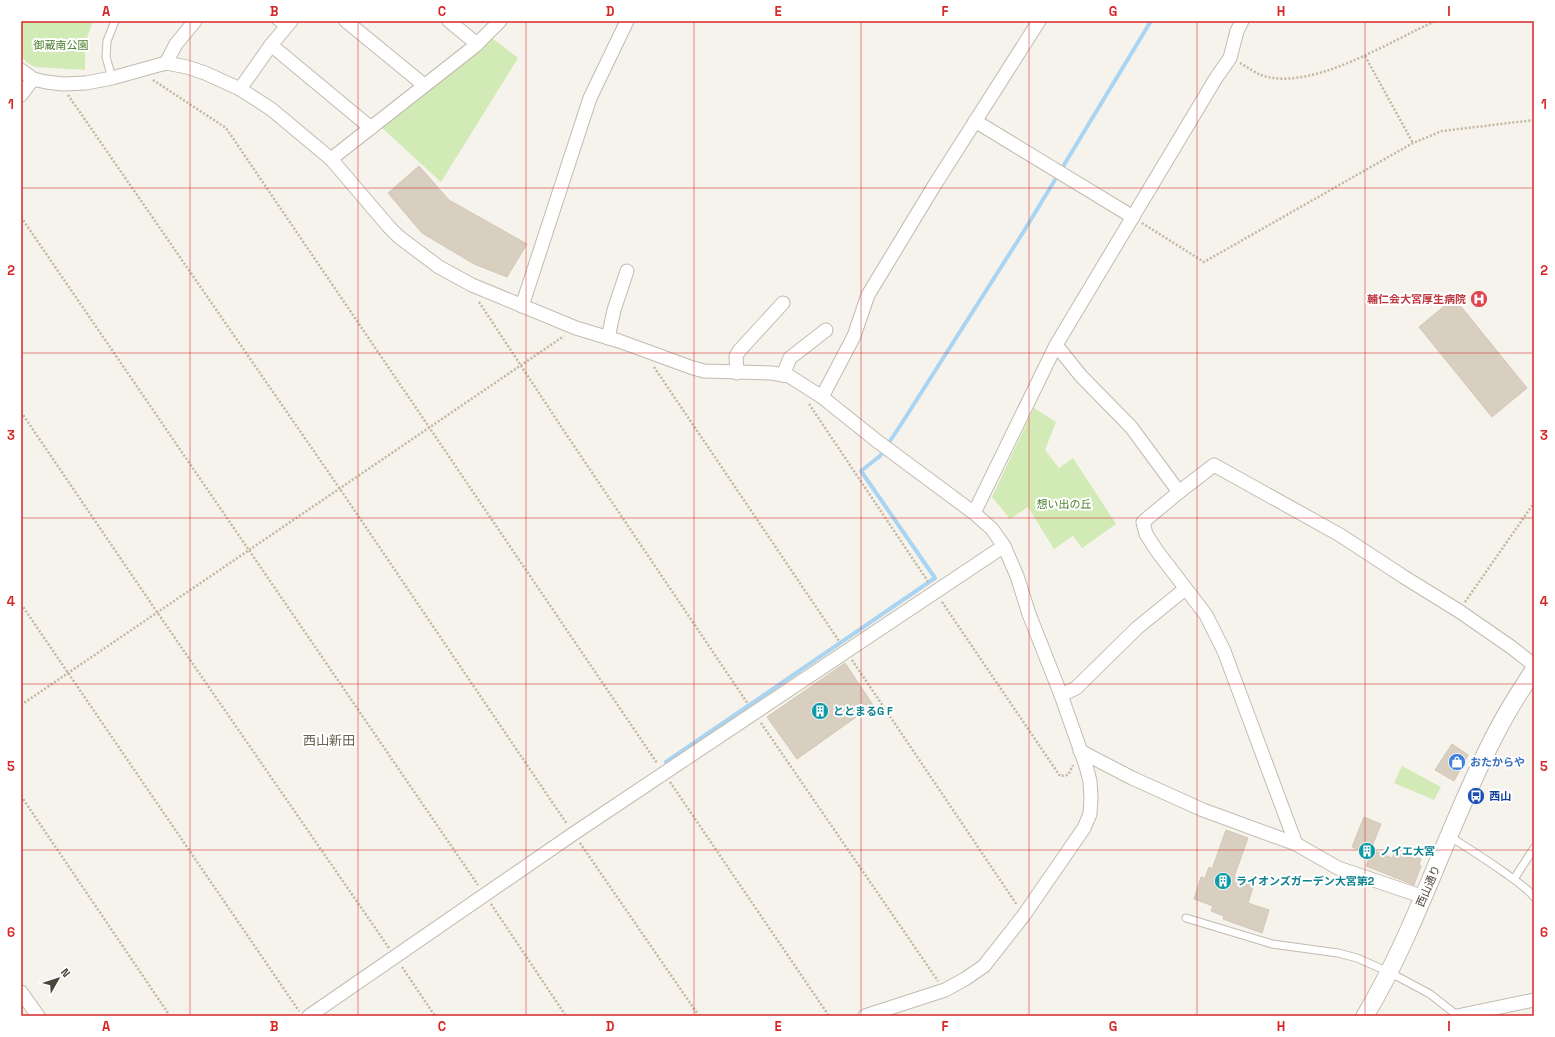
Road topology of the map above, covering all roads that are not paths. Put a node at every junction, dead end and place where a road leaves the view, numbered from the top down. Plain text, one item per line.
1 (115, 21) edge
2 (195, 21) edge
3 (346, 21) edge
4 (448, 21) edge
5 (500, 21) edge
6 (627, 21) edge
7 (1039, 21) edge
8 (1242, 21) edge
9 (284, 23) edge
10 (477, 44) junction
11 (271, 45) junction
12 (166, 63) junction
13 (21, 70) edge
14 (112, 78) junction
15 (33, 79) junction
16 (424, 85) junction
17 (240, 89) junction
18 (21, 95) edge
19 (975, 121) junction
20 (371, 128) junction
21 (331, 159) junction
22 (1133, 217) junction
23 (627, 271) dead end
24 (783, 303) dead end
25 (522, 306) junction
26 (826, 330) dead end
27 (608, 338) junction
28 (1056, 345) junction
29 (737, 373) junction
30 (783, 375) junction
31 (822, 397) junction
32 (1179, 492) junction
33 (974, 513) junction
34 (1004, 546) junction
35 (1185, 589) junction
36 (1534, 665) edge
37 (1534, 670) edge
38 (1061, 695) junction
39 (1080, 751) junction
40 (1449, 836) junction
41 (1296, 844) junction
42 (1534, 848) edge
43 (1514, 879) junction
44 (1424, 897) junction
45 (1534, 897) edge
46 (1186, 918) dead end
47 (1389, 972) junction
48 (21, 992) edge
49 (1533, 1005) edge
50 (38, 1016) edge
51 (309, 1016) edge
52 (865, 1016) edge
53 (1365, 1016) edge
54 (1457, 1016) edge

1 - 14 lane
2 - 12 street
3 - 16 street
4 - 10 street
5 - 10 street
6 - 25 street
7 - 19 street
8 - 22 street
9 - 11 street
10 - 16 street
11 - 17 street
11 - 20 street
12 - 14 street
12 - 17 street
13 - 15 street
14 - 15 street
15 - 18 street
16 - 20 street
17 - 21 street
19 - 22 street
19 - 31 street
20 - 21 street
21 - 25 street
22 - 28 street
23 - 27 street
24 - 29 street
25 - 27 street
26 - 30 street
27 - 29 street
28 - 32 street
28 - 33 street
29 - 30 street
30 - 31 street
31 - 33 street
32 - 35 street
32 - 36 street
33 - 34 street
34 - 38 street
34 - 51 street
35 - 38 street
35 - 41 street
37 - 40 street, 西山通り
38 - 39 street
39 - 41 street
39 - 52 street
40 - 43 lane
40 - 44 street, 西山通り
41 - 44 street
42 - 43 lane
43 - 45 lane
44 - 47 street, 西山通り
46 - 47 lane
47 - 53 street, 西山通り
47 - 54 lane
48 - 50 street
49 - 54 street

